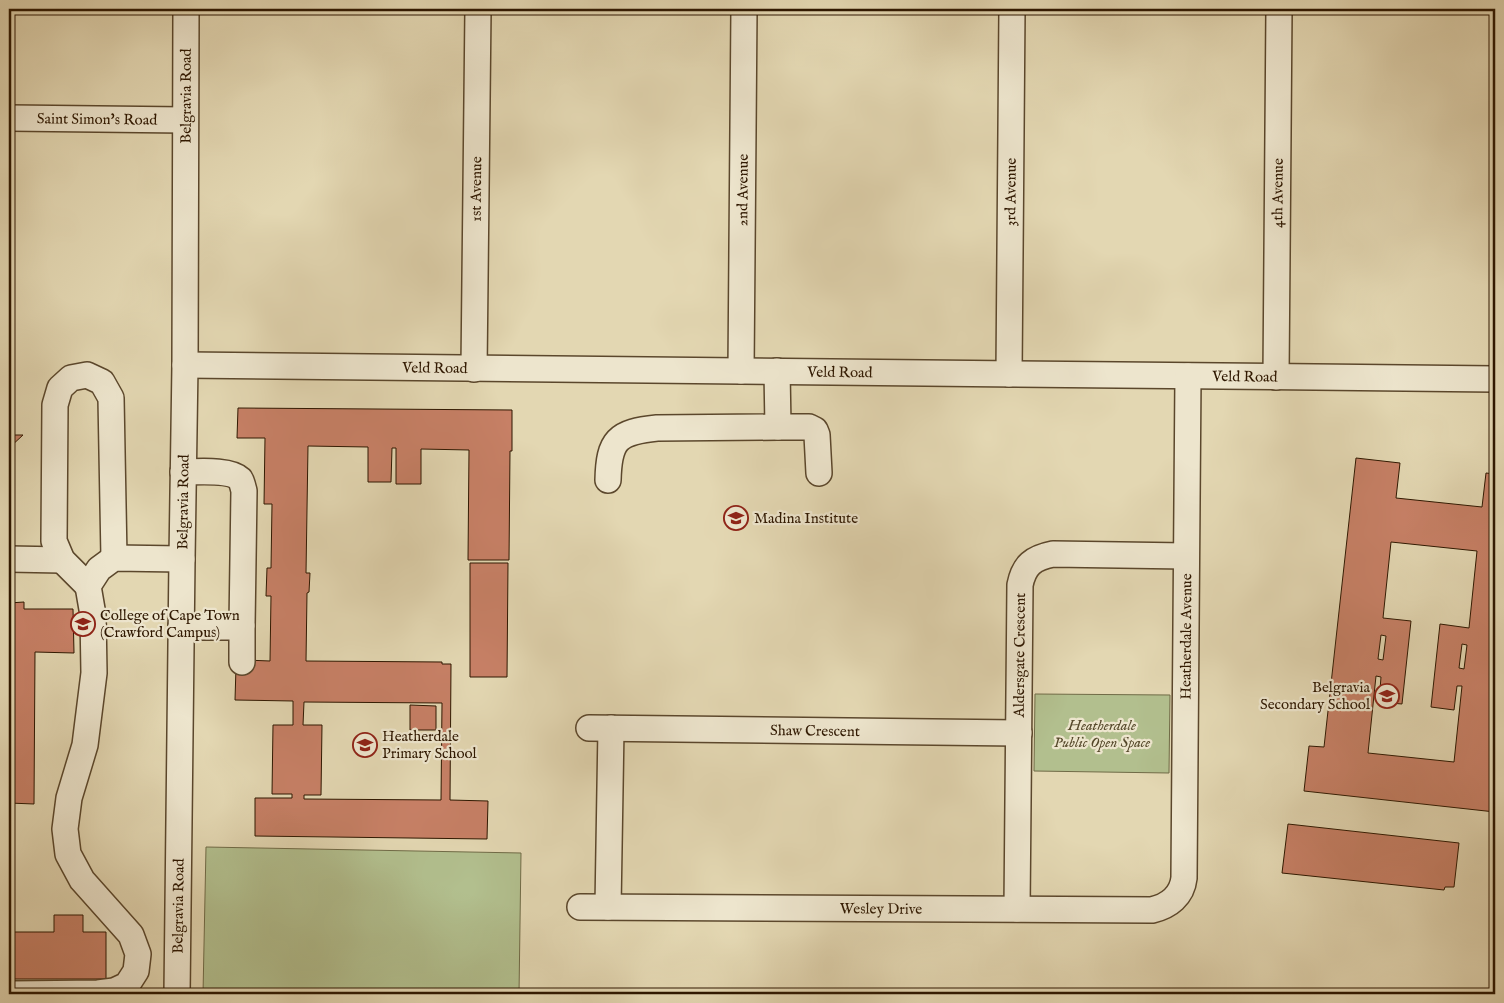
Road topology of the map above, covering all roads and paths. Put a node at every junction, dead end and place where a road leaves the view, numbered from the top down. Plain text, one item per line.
1 (186, 9) edge
2 (478, 9) edge
3 (744, 9) edge
4 (1012, 9) edge
5 (1279, 9) edge
6 (9, 118) edge
7 (186, 120) junction
8 (186, 365) junction
9 (474, 368) junction
10 (742, 371) junction
11 (777, 371) junction
12 (1008, 374) junction
13 (1188, 376) junction
14 (1276, 376) junction
15 (1495, 379) edge
16 (778, 427) junction
17 (183, 472) junction
18 (819, 473) dead end
19 (608, 480) dead end
20 (1186, 556) junction
21 (114, 558) junction
22 (9, 559) edge
23 (182, 559) junction
24 (62, 560) junction
25 (88, 586) junction
26 (242, 626) junction
27 (181, 627) junction
28 (242, 662) dead end
29 (1019, 733) junction
30 (1177, 896) joint
31 (580, 907) dead end
32 (608, 907) junction
33 (1017, 909) junction
34 (14, 994) edge
35 (177, 994) edge

1 - 7 street, Belgravia Road
2 - 9 street, 1st Avenue
3 - 10 street, 2nd Avenue
4 - 12 street, 3rd Avenue
5 - 14 street, 4th Avenue
6 - 7 street, Saint Simon's Road
7 - 8 street, Belgravia Road
8 - 9 street, Veld Road
8 - 17 street, Belgravia Road
9 - 10 street, Veld Road
10 - 11 street, Veld Road
11 - 12 street, Veld Road
11 - 16 street
12 - 13 street, Veld Road
13 - 14 street, Veld Road
13 - 20 street, Heatherdale Avenue
14 - 15 street, Veld Road
16 - 18 street
16 - 19 street
17 - 23 street, Belgravia Road
17 - 26 street
20 - 29 street, Aldersgate Crescent
20 - 30 street, Heatherdale Avenue
21 - 23 street
21 - 24 street
21 - 25 street
22 - 24 street
23 - 27 street, Belgravia Road
24 - 25 street
25 - 34 street
26 - 27 street
26 - 28 street
27 - 35 street, Belgravia Road
29 - 32 street, Shaw Crescent
29 - 33 street, Aldersgate Crescent
30 - 33 street, Wesley Drive
31 - 32 street, Wesley Drive
32 - 33 street, Wesley Drive

